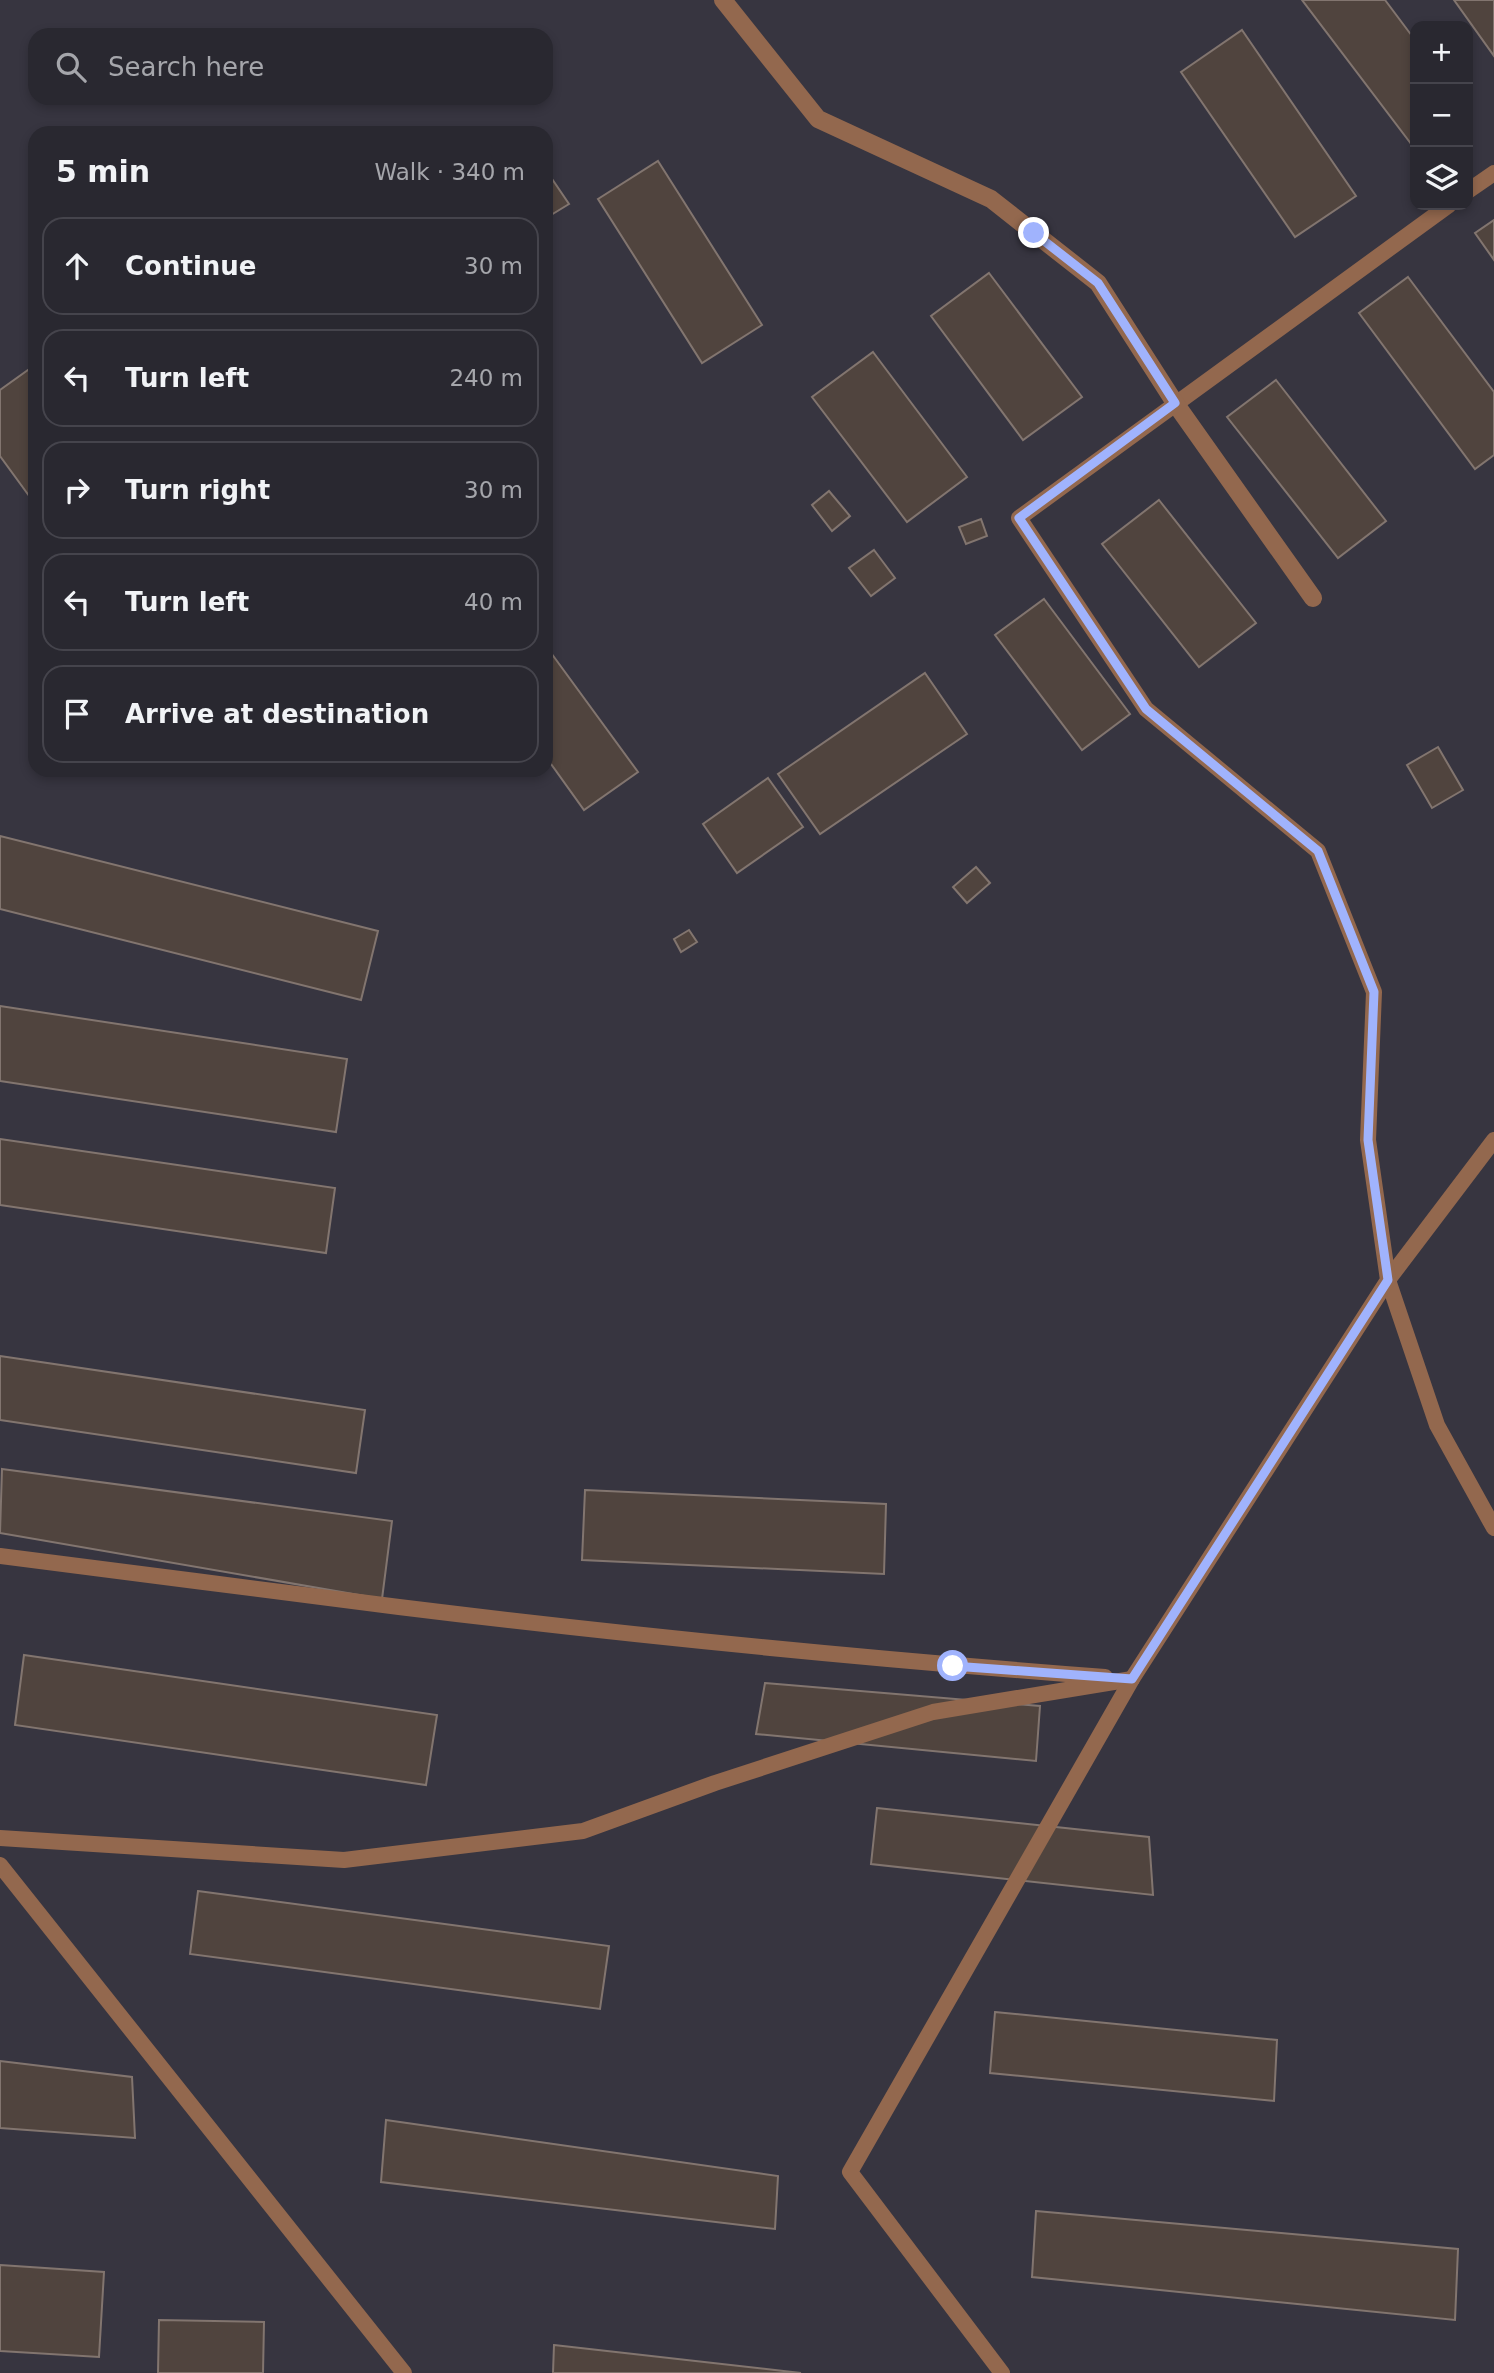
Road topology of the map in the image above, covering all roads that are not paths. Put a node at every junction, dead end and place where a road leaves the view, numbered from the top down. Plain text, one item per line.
1 (723, 0) edge
2 (1494, 173) edge
3 (1473, 188) edge
4 (1442, 210) edge
5 (1175, 403) junction
6 (1313, 598) dead end
7 (1494, 1140) edge
8 (1388, 1280) junction
9 (1494, 1528) edge
10 (0, 1556) edge
11 (1132, 1679) junction
12 (0, 1839) edge
13 (0, 1865) edge
14 (404, 2373) edge
15 (1002, 2373) edge

1 - 5 street
2 - 3 lane
4 - 5 lane
5 - 6 street
5 - 8 lane
7 - 8 lane
8 - 9 lane
8 - 11 lane
10 - 11 lane
11 - 12 lane
11 - 15 lane
13 - 14 lane

